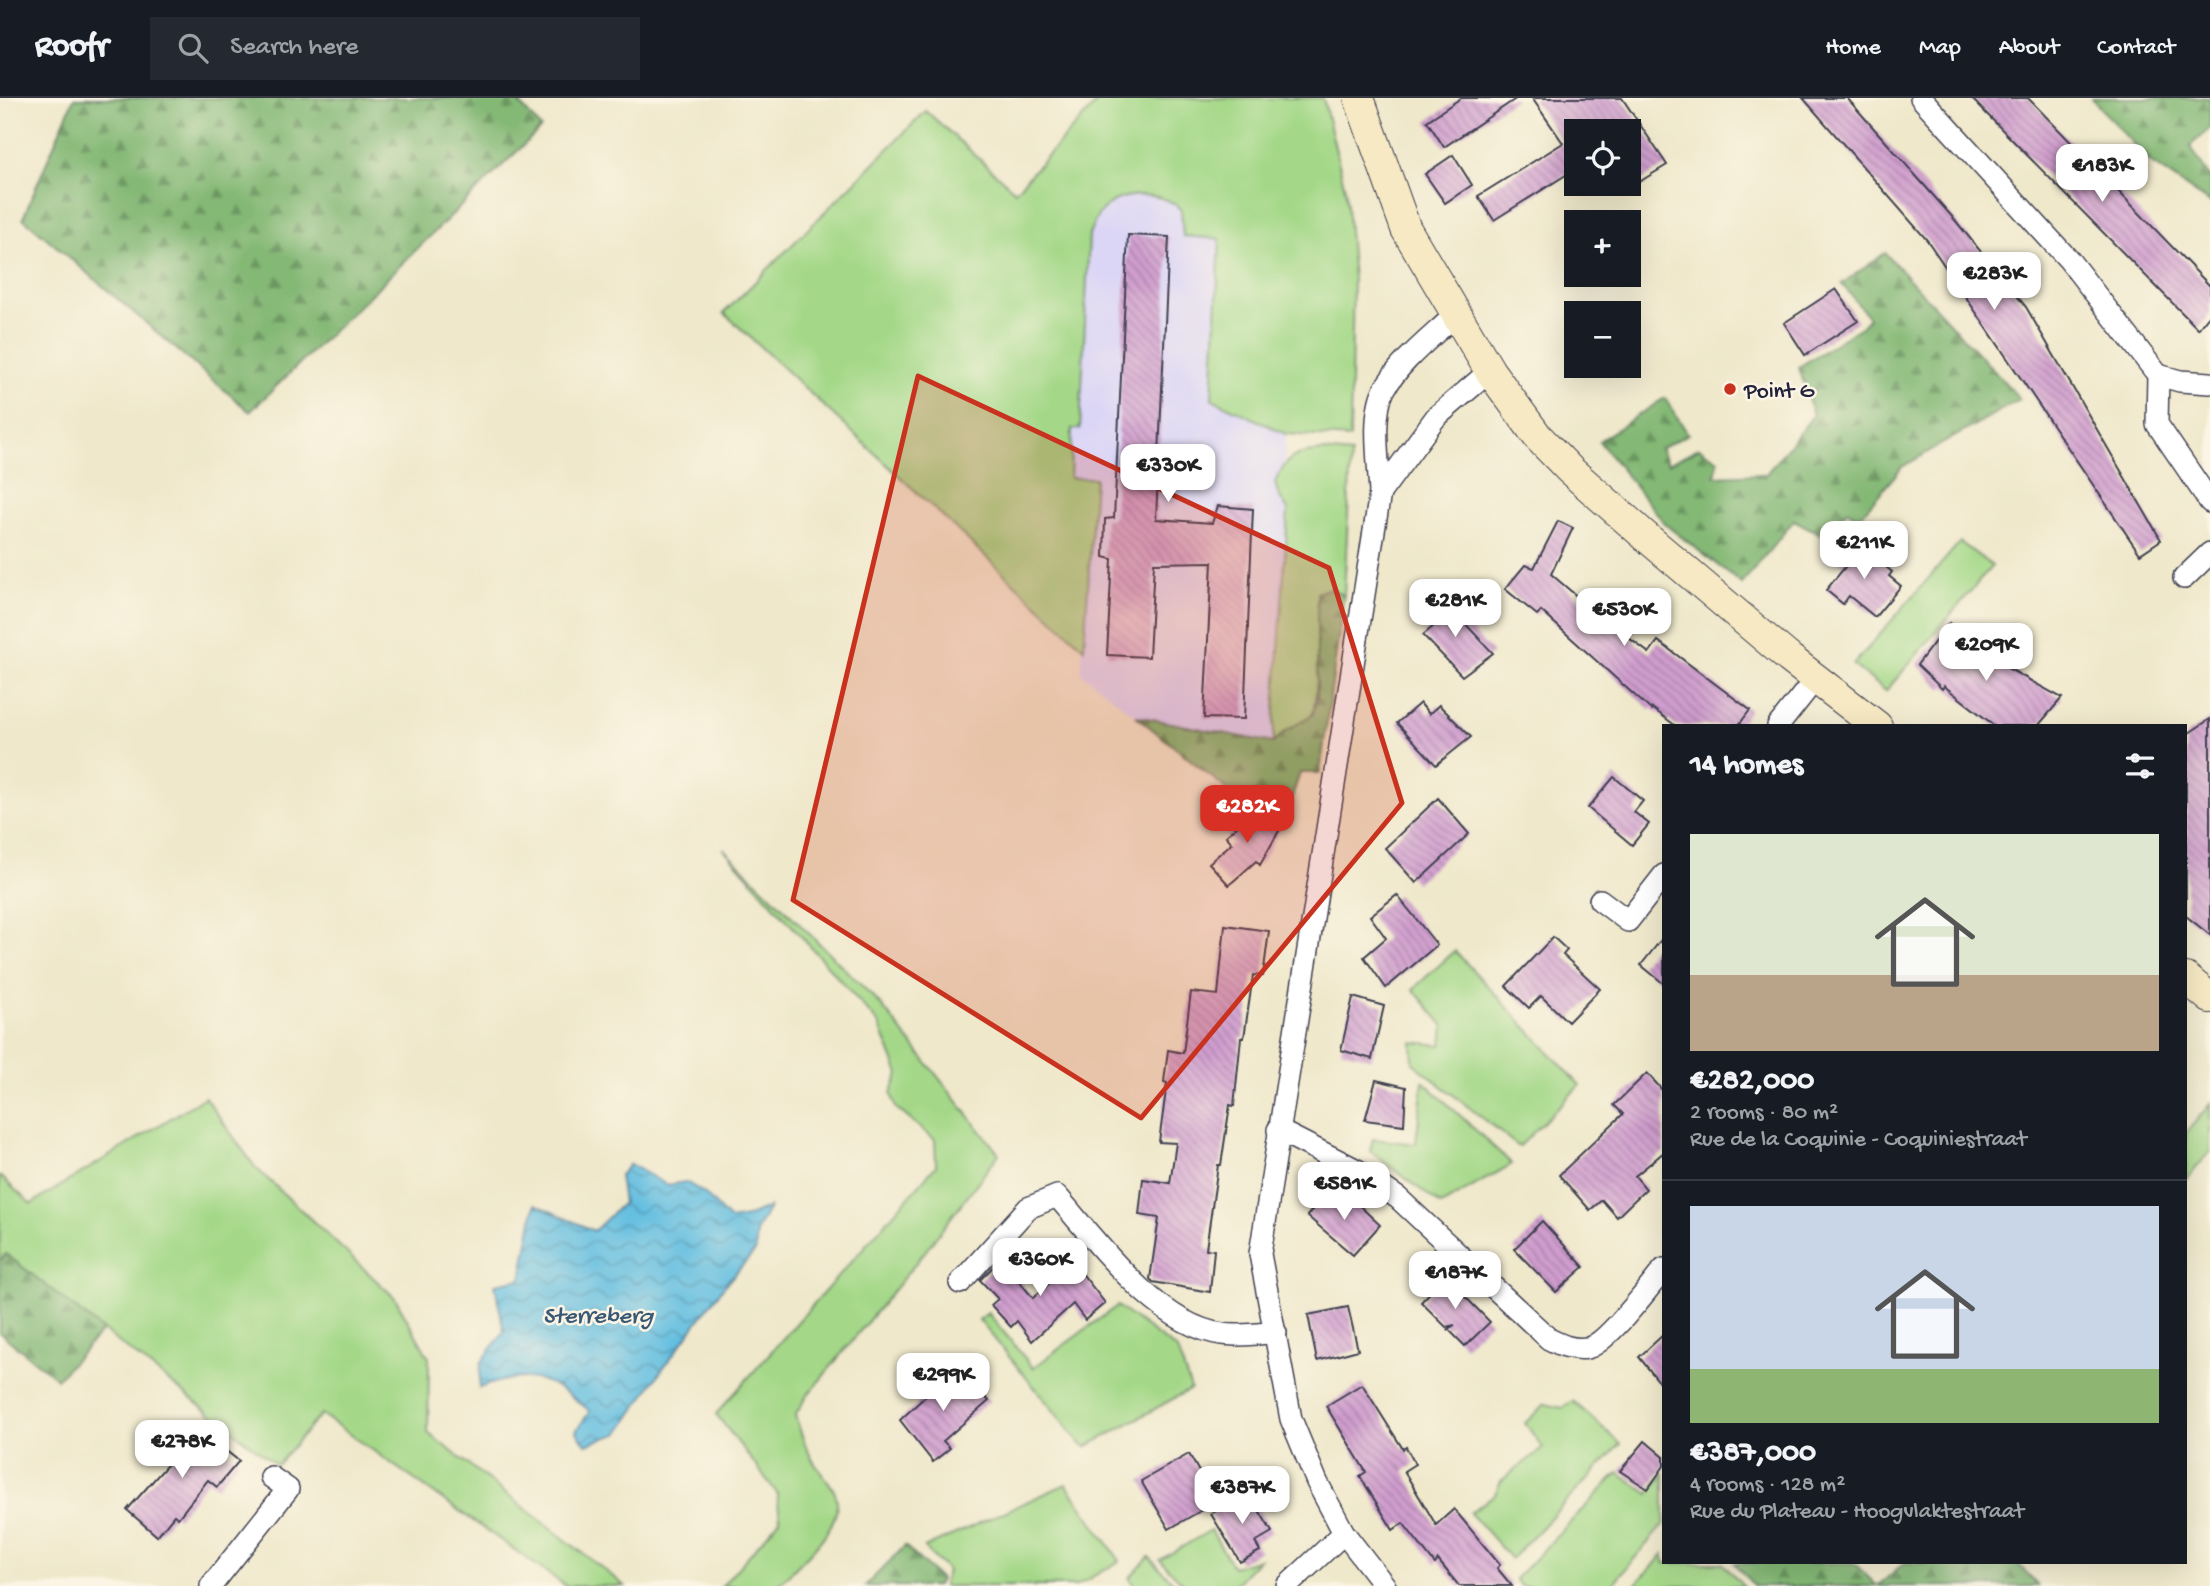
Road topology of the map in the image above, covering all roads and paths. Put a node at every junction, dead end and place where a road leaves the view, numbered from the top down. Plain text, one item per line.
1 (1359, 98) edge
2 (1921, 98) edge
3 (1455, 315) junction
4 (1490, 371) junction
5 (2158, 375) junction
6 (2210, 383) edge
7 (1380, 493) junction
8 (2210, 502) edge
9 (2210, 553) edge
10 (2184, 578) dead end
11 (1816, 678) junction
12 (1781, 724) edge
13 (1874, 724) edge
14 (1662, 878) edge
15 (1600, 900) dead end
16 (2187, 979) edge
17 (2210, 998) edge
18 (1278, 1130) junction
19 (1662, 1271) edge
20 (960, 1283) dead end
21 (1276, 1333) junction
22 (271, 1477) dead end
23 (1344, 1533) junction
24 (211, 1586) edge
25 (1287, 1586) edge
26 (1385, 1586) edge

1 - 3 main road
2 - 5 street
3 - 4 main road
3 - 7 street
4 - 7 street
4 - 11 main road
5 - 6 street
5 - 8 street
7 - 18 street
9 - 10 street
11 - 12 street
11 - 13 main road
14 - 15 street
16 - 17 main road
18 - 19 street
18 - 21 street
20 - 21 street
21 - 23 street
22 - 24 street
23 - 25 street
23 - 26 street

